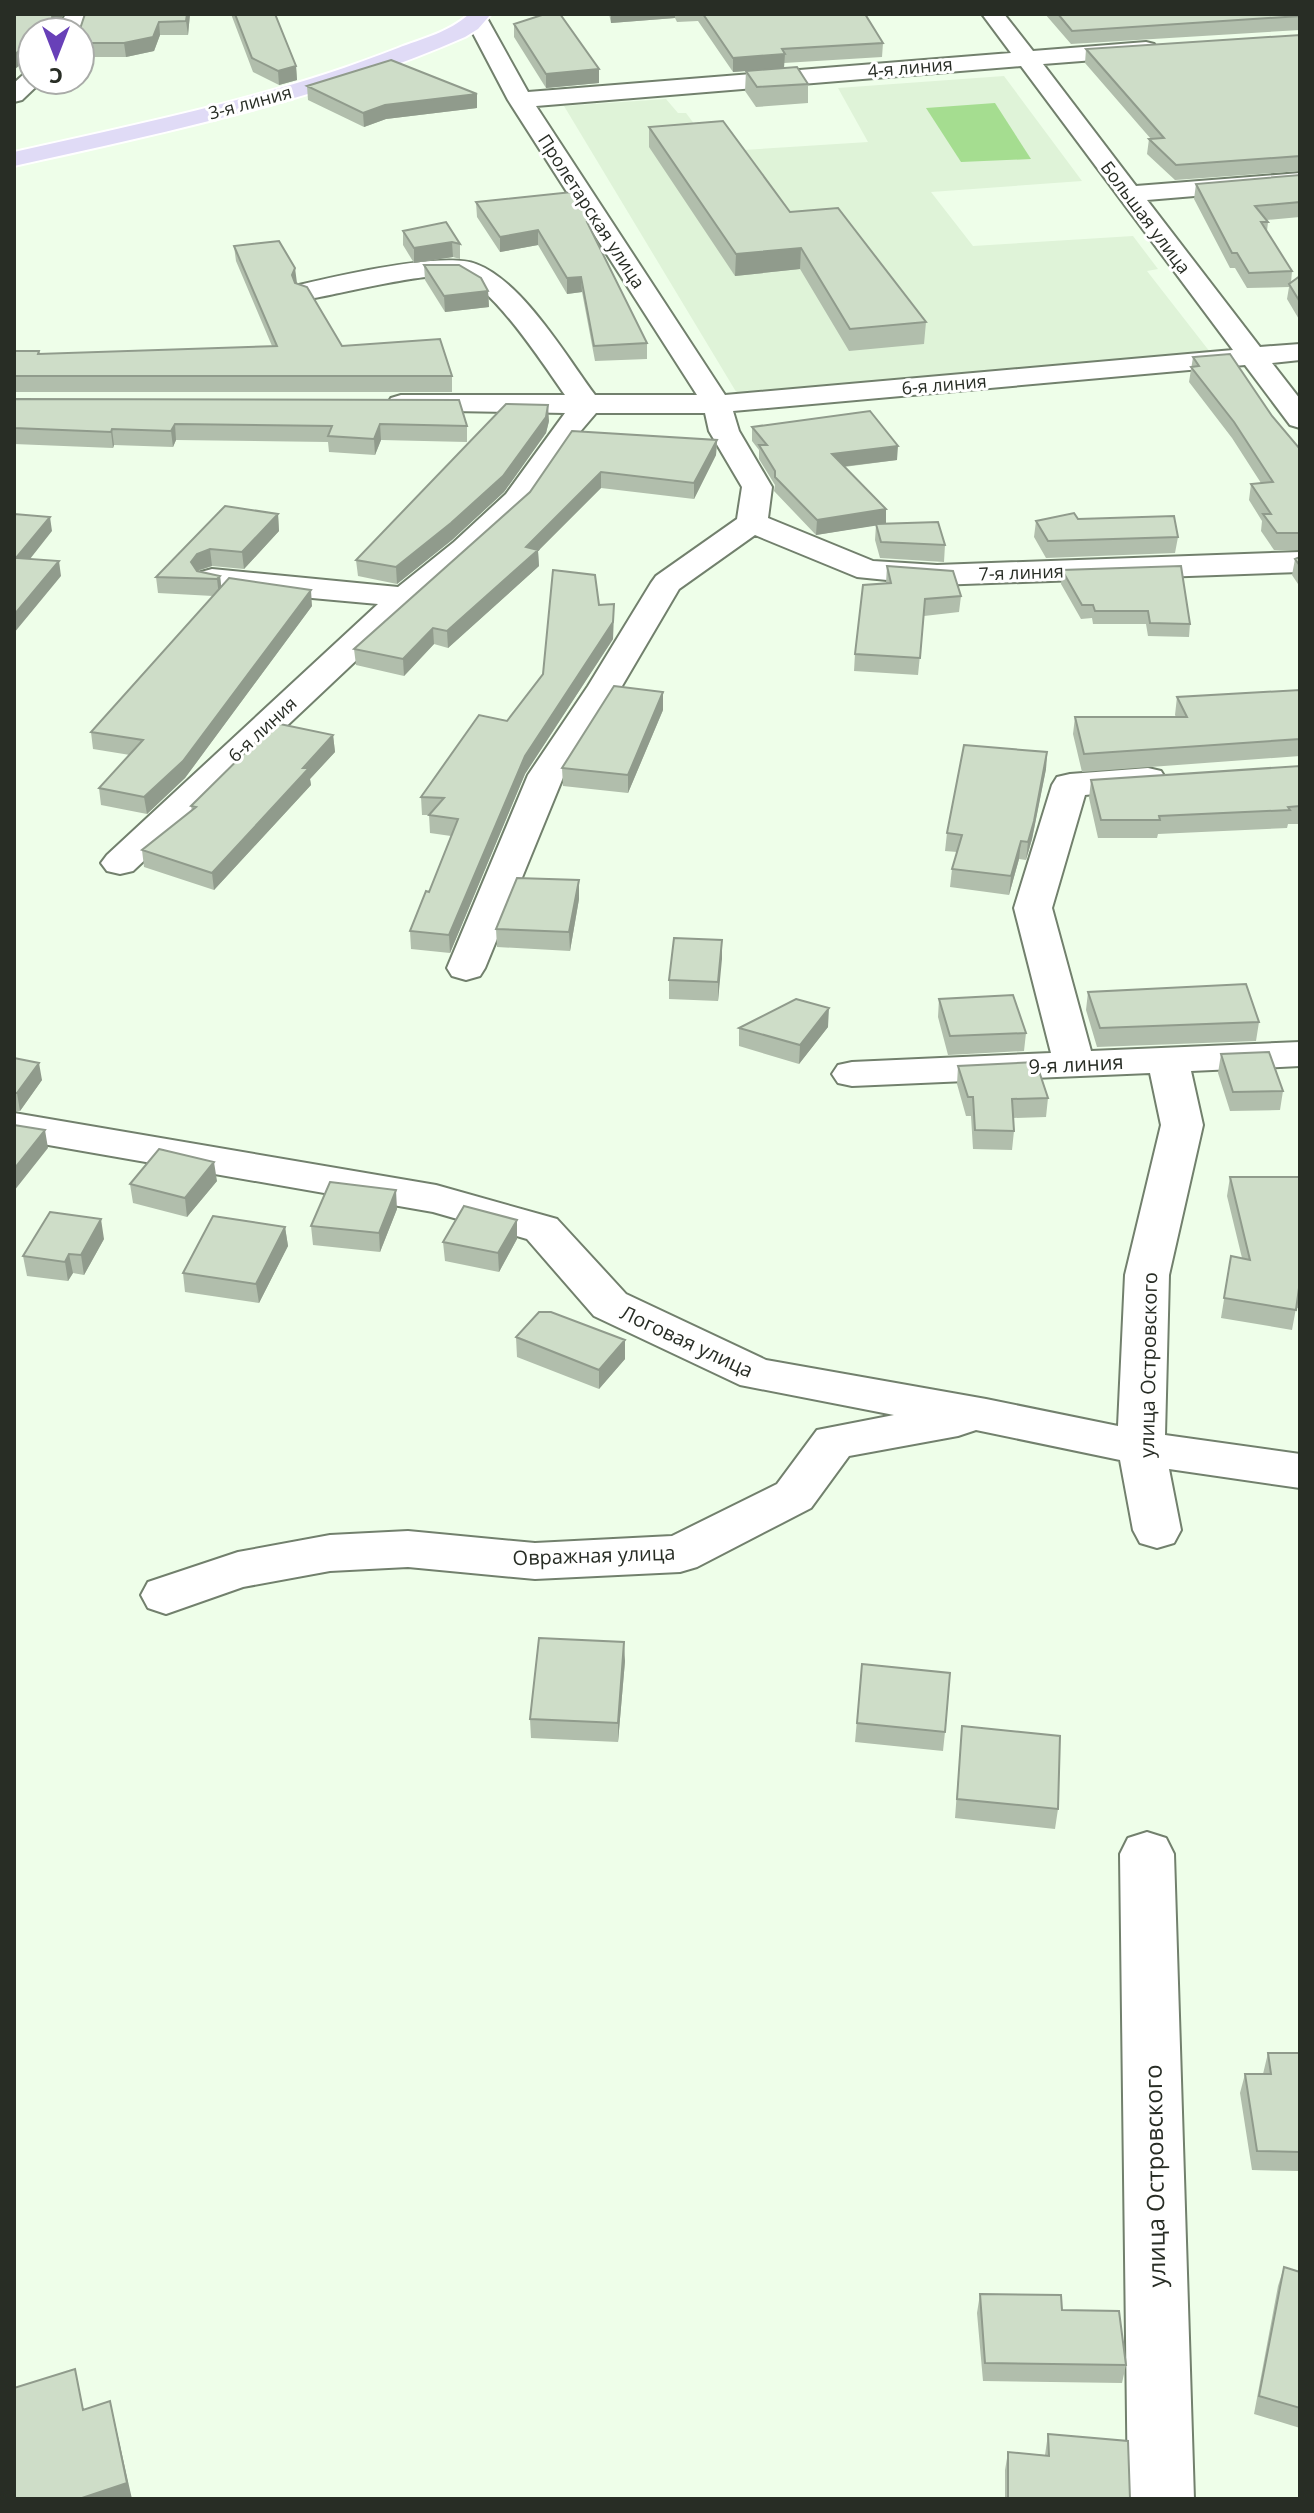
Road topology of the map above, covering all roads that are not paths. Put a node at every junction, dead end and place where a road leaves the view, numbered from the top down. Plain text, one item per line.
1 (993, 14) edge
2 (479, 17) edge
3 (1164, 48) edge
4 (1026, 57) junction
5 (520, 100) junction
6 (14, 159) edge
7 (1300, 180) edge
8 (1129, 194) junction
9 (309, 291) edge
10 (1300, 352) edge
11 (1252, 356) junction
12 (369, 404) edge
13 (717, 404) junction
14 (587, 405) junction
15 (1300, 419) edge
16 (752, 523) junction
17 (1300, 562) edge
18 (212, 579) edge
19 (405, 597) junction
20 (1177, 778) edge
21 (120, 863) dead end
22 (466, 968) dead end
23 (1300, 1054) edge
24 (1168, 1060) junction
25 (1074, 1065) junction
26 (852, 1074) dead end
27 (14, 1126) edge
28 (986, 1415) junction
29 (1141, 1448) junction
30 (1300, 1471) edge
31 (1157, 1530) dead end
32 (166, 1595) dead end
33 (1147, 1854) dead end
34 (1161, 2499) edge

1 - 4 street, Большая улица
2 - 5 street, Пролетарская улица
2 - 6 main road, 3-я линия
3 - 4 street, 4-я линия
4 - 5 street, 4-я линия
4 - 8 street, Большая улица
5 - 13 street, Пролетарская улица
7 - 8 street
8 - 11 street, Большая улица
9 - 14 street
10 - 11 street, 6-я линия
11 - 13 street, 6-я линия
11 - 15 street, Большая улица
12 - 14 street, 6-я линия
13 - 14 street, 6-я линия
13 - 16 street
14 - 19 street, 6-я линия
16 - 17 street, 7-я линия
16 - 22 street
18 - 19 street
19 - 21 street, 6-я линия
20 - 25 street
23 - 24 street, 9-я линия
24 - 25 street, 9-я линия
24 - 29 street, улица Островского
25 - 26 street, 9-я линия
27 - 28 street, Логовая улица
28 - 29 street, Логовая улица
28 - 32 street, Овражная улица
29 - 30 street, Логовая улица
29 - 31 street, улица Островского
33 - 34 street, улица Островского

